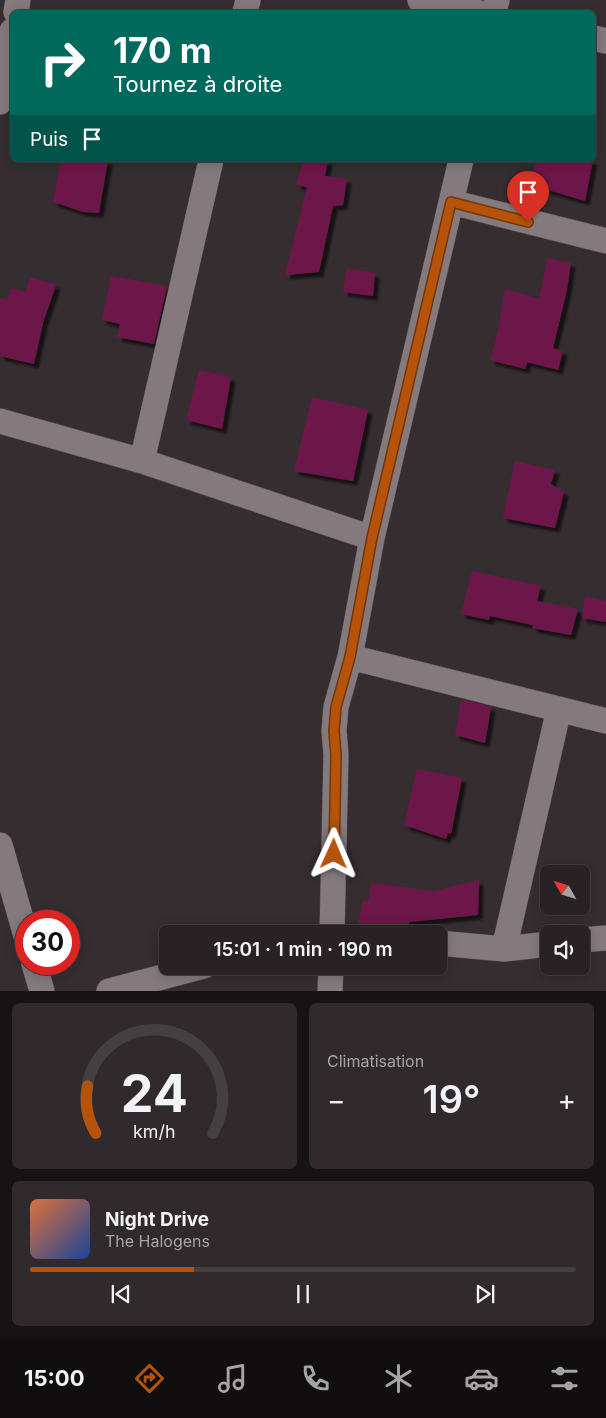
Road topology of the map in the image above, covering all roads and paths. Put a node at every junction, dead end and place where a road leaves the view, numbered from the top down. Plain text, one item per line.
1 (420, 0) edge
2 (468, 10) edge
3 (10, 43) edge
4 (0, 102) edge
5 (211, 162) edge
6 (460, 162) edge
7 (451, 202) junction
8 (606, 241) edge
9 (0, 421) edge
10 (142, 460) junction
11 (372, 538) junction
12 (350, 657) junction
13 (559, 709) junction
14 (606, 719) edge
15 (0, 845) edge
16 (19, 910) edge
17 (333, 925) edge
18 (606, 938) edge
19 (590, 939) edge
20 (447, 944) edge
21 (540, 945) edge
22 (504, 949) junction
23 (37, 975) edge
24 (168, 975) edge
25 (331, 975) edge
26 (42, 990) edge
27 (109, 990) edge
28 (330, 990) edge

1 - 2 street
3 - 4 street
5 - 10 street
6 - 7 street
7 - 8 street
7 - 11 street
9 - 10 street
10 - 11 street
11 - 12 street
12 - 13 street
12 - 17 street
13 - 14 street
13 - 22 street
15 - 16 street
18 - 19 street
20 - 22 street
21 - 22 street
23 - 26 street
24 - 27 street
25 - 28 street

